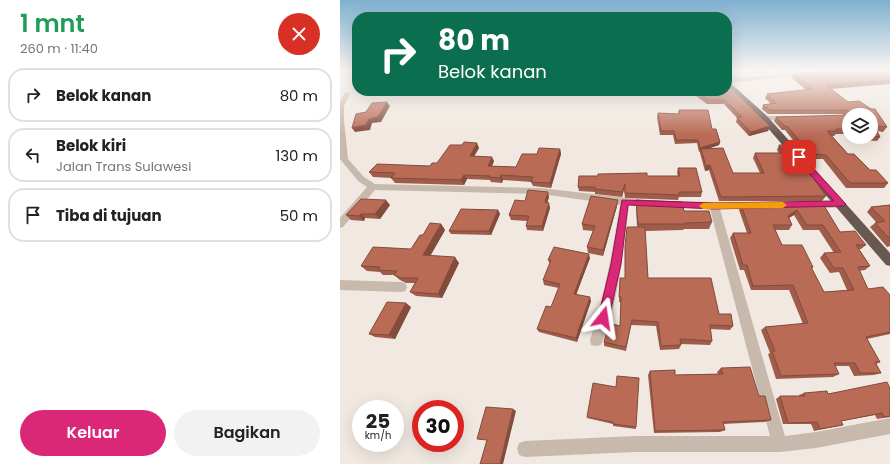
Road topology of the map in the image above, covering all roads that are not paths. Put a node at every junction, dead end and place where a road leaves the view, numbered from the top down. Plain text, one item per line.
1 (738, 92) edge
2 (347, 94) dead end
3 (764, 118) junction
4 (796, 118) edge
5 (373, 187) junction
6 (625, 202) junction
7 (841, 204) junction
8 (802, 205) edge
9 (714, 206) junction
10 (762, 206) edge
11 (340, 224) edge
12 (890, 261) edge
13 (340, 285) edge
14 (400, 287) dead end
15 (596, 340) dead end
16 (890, 426) edge
17 (780, 444) junction
18 (525, 449) dead end

1 - 3 highway
2 - 5 street
3 - 4 street
3 - 7 highway
5 - 6 street
5 - 11 street
6 - 9 street
6 - 15 street
7 - 8 street
7 - 12 highway
9 - 10 street
9 - 17 street
13 - 14 street
16 - 17 street
17 - 18 street

